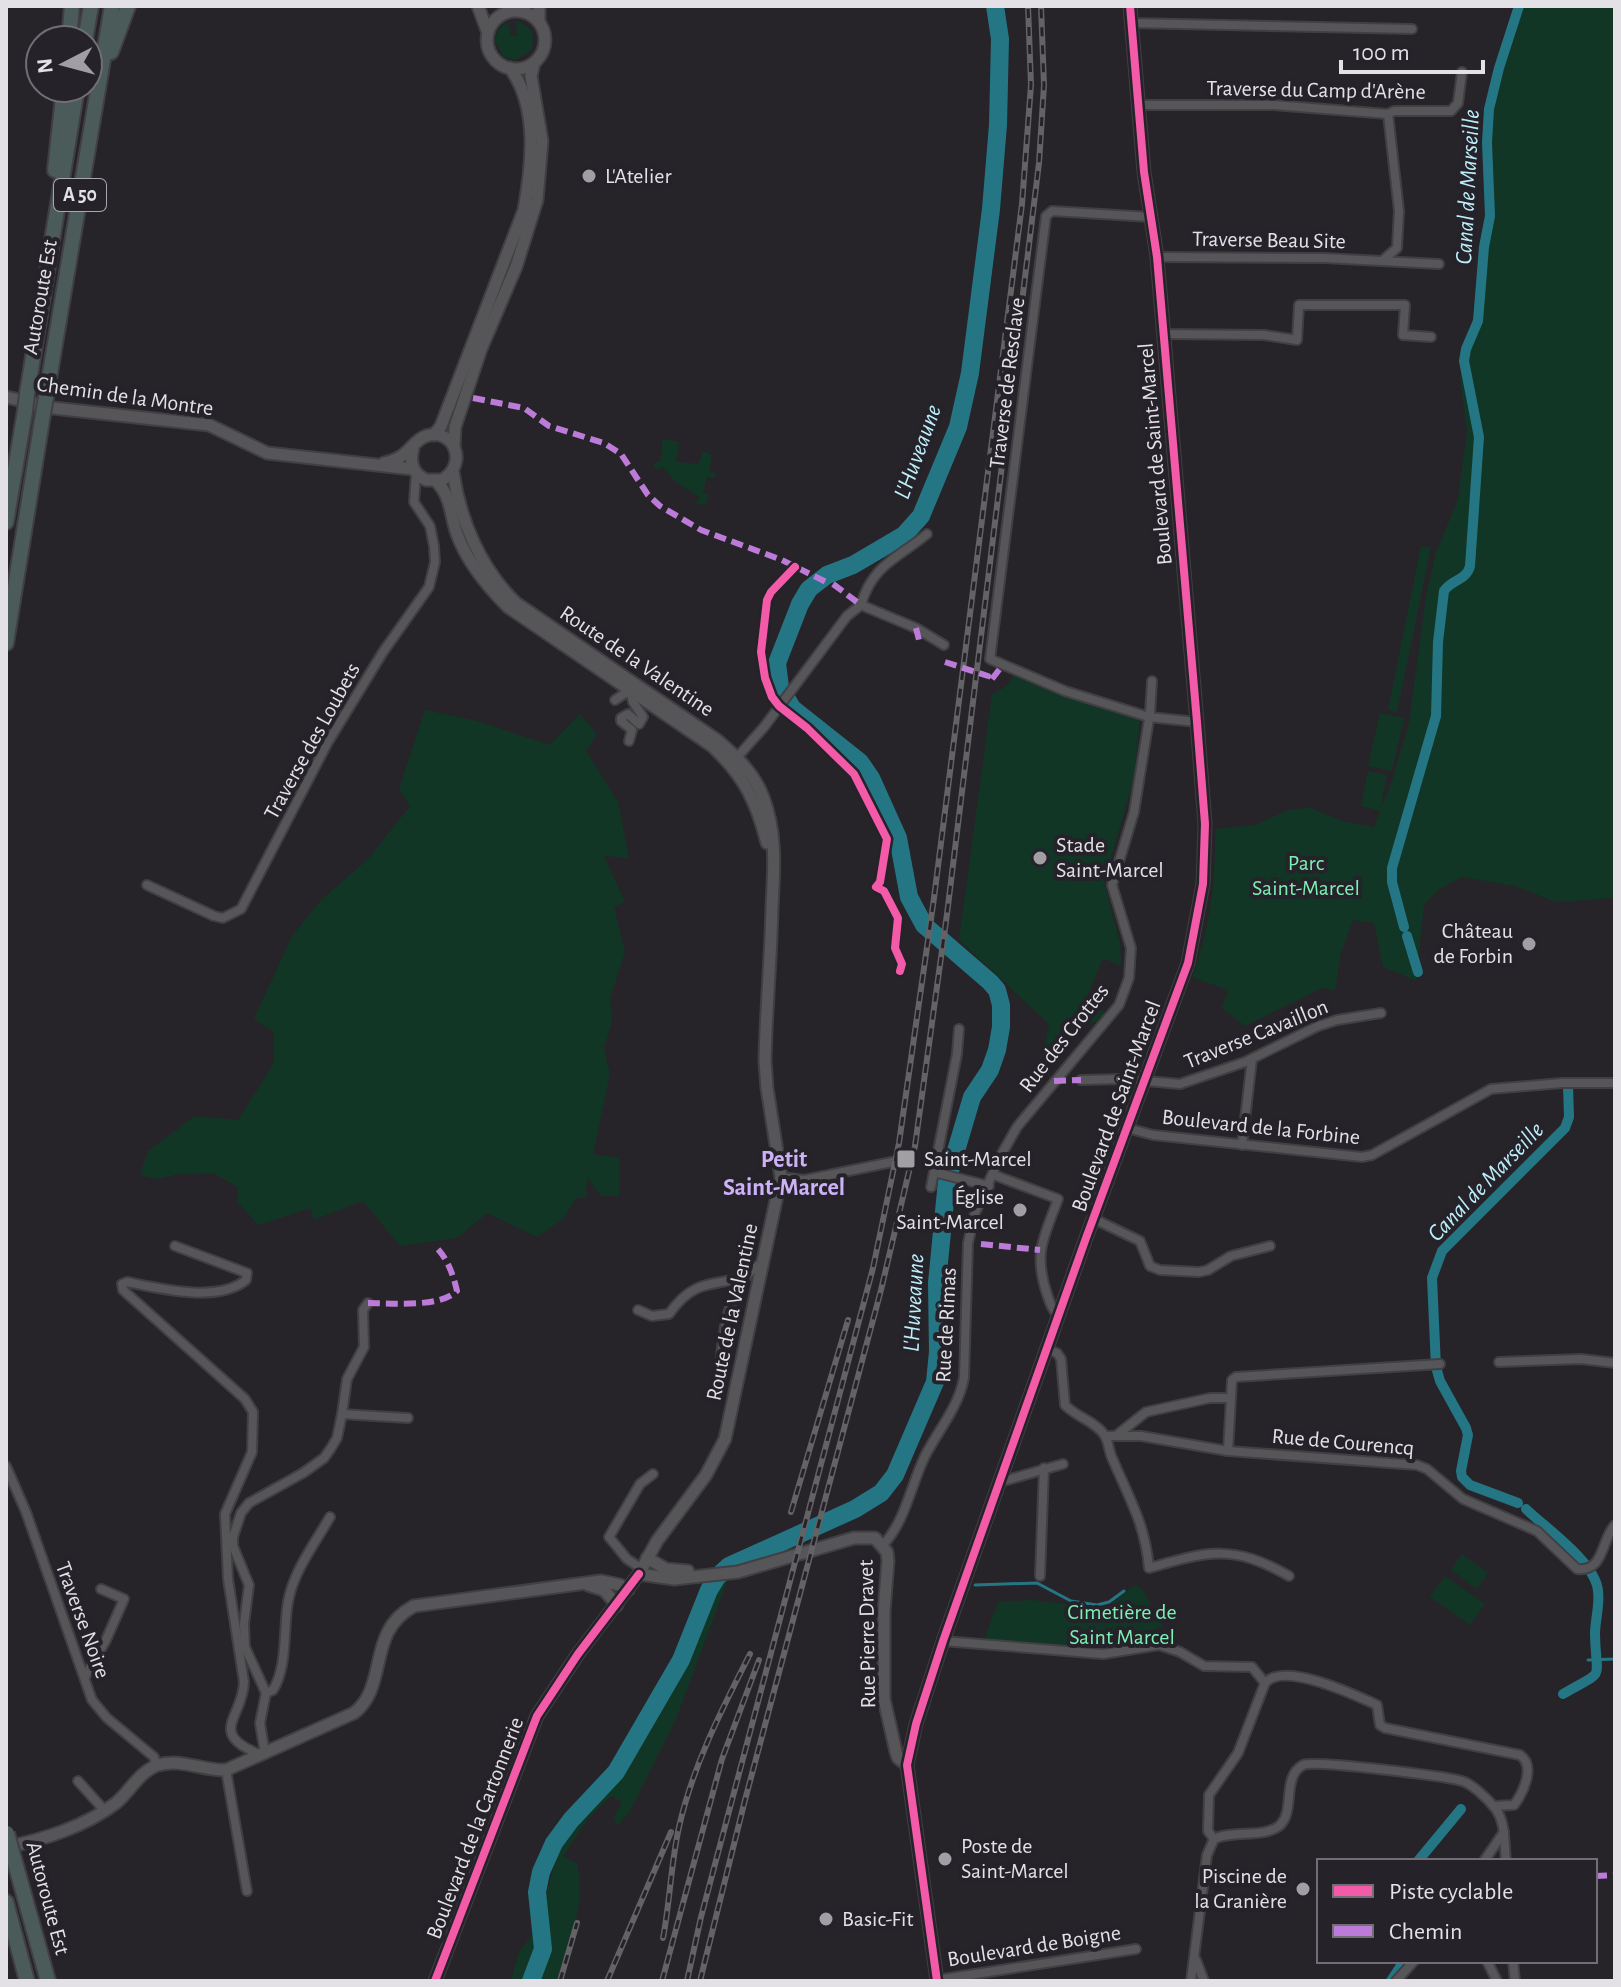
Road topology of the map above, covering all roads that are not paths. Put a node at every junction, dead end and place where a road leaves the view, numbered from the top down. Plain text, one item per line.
1 (112, 6) edge
2 (128, 6) edge
3 (478, 6) edge
4 (539, 6) edge
5 (1130, 6) edge
6 (511, 9) edge
7 (539, 22) junction
8 (1131, 23) junction
9 (1412, 29) dead end
10 (488, 33) junction
11 (104, 56) edge
12 (534, 63) junction
13 (104, 67) edge
14 (510, 68) junction
15 (1462, 72) dead end
16 (62, 104) edge
17 (74, 104) edge
18 (96, 104) edge
19 (1137, 105) junction
20 (1388, 114) junction
21 (1151, 217) junction
22 (1157, 257) junction
23 (1381, 261) junction
24 (1439, 264) dead end
25 (38, 325) junction
26 (1163, 334) junction
27 (1431, 337) dead end
28 (6, 397) edge
29 (434, 435) junction
30 (454, 446) junction
31 (413, 449) junction
32 (375, 465) junction
33 (415, 471) junction
34 (453, 472) junction
35 (433, 481) junction
36 (414, 502) junction
37 (453, 518) junction
38 (6, 522) edge
39 (468, 525) junction
40 (927, 534) dead end
41 (861, 605) junction
42 (6, 643) edge
43 (944, 645) dead end
44 (1152, 681) dead end
45 (630, 690) junction
46 (652, 695) junction
47 (615, 700) dead end
48 (667, 711) junction
49 (1149, 717) junction
50 (1197, 722) junction
51 (629, 741) dead end
52 (734, 761) junction
53 (147, 885) dead end
54 (1381, 1013) dead end
55 (959, 1029) dead end
56 (1248, 1060) junction
57 (1081, 1080) dead end
58 (1144, 1080) junction
59 (1615, 1083) edge
60 (1127, 1128) junction
61 (1242, 1145) junction
62 (892, 1162) dead end
63 (936, 1172) junction
64 (994, 1175) junction
65 (781, 1177) junction
66 (989, 1186) junction
67 (931, 1187) dead end
68 (1094, 1219) junction
69 (175, 1246) dead end
70 (1270, 1246) dead end
71 (764, 1261) junction
72 (745, 1278) junction
73 (368, 1303) dead end
74 (638, 1310) dead end
75 (1059, 1316) junction
76 (1047, 1349) junction
77 (1499, 1362) dead end
78 (1615, 1363) edge
79 (1436, 1364) dead end
80 (719, 1392) dead end
81 (1231, 1398) junction
82 (342, 1414) junction
83 (408, 1418) dead end
84 (1117, 1435) junction
85 (1105, 1436) junction
86 (1228, 1451) junction
87 (1063, 1464) dead end
88 (6, 1466) edge
89 (1044, 1468) junction
90 (653, 1474) dead end
91 (1000, 1482) junction
92 (330, 1517) dead end
93 (1615, 1525) edge
94 (883, 1545) junction
95 (643, 1567) junction
96 (705, 1575) junction
97 (1040, 1576) dead end
98 (1289, 1576) dead end
99 (588, 1585) junction
100 (101, 1589) dead end
101 (628, 1590) junction
102 (617, 1605) junction
103 (943, 1641) junction
104 (85, 1677) junction
105 (1265, 1683) junction
106 (266, 1693) junction
107 (264, 1754) junction
108 (907, 1765) junction
109 (156, 1766) junction
110 (226, 1770) junction
111 (78, 1781) dead end
112 (1494, 1806) junction
113 (105, 1811) junction
114 (1504, 1832) junction
115 (1214, 1839) junction
116 (8, 1841) edge
117 (1485, 1859) edge
118 (1506, 1859) edge
119 (247, 1891) dead end
120 (6, 1902) edge
121 (1136, 1949) dead end
122 (1194, 1957) junction
123 (1412, 1963) edge
124 (1488, 1963) edge
125 (937, 1980) edge
126 (27, 1981) edge
127 (48, 1981) edge
128 (435, 1981) edge
129 (1191, 1981) edge
130 (1204, 1981) edge
131 (1396, 1981) edge
132 (1497, 1981) edge

1 - 11 highway, Autoroute Est / A 50
2 - 13 highway
3 - 10 street
4 - 7 street
5 - 8 street, Boulevard de Saint-Marcel
6 - 7 street
6 - 10 street
7 - 12 street
8 - 9 street
8 - 19 street, Boulevard de Saint-Marcel
10 - 14 street
12 - 14 street
12 - 30 street
14 - 29 street
15 - 20 street, Traverse du Camp d'Arène
16 - 25 highway
17 - 25 highway, Autoroute Est / A 50
18 - 42 highway, Autoroute Est / A 50, bridge
19 - 20 street, Traverse du Camp d'Arène
19 - 21 street, Boulevard de Saint-Marcel
20 - 23 street
21 - 22 street, Boulevard de Saint-Marcel
21 - 49 street, Traverse de Resclave
22 - 23 street, Traverse Beau Site
22 - 26 street, Boulevard de Saint-Marcel
23 - 24 street, Traverse Beau Site
25 - 38 highway, Autoroute Est / A 50, bridge
26 - 27 street
26 - 50 street, Boulevard de Saint-Marcel
28 - 32 street, Chemin de la Montre
29 - 30 street
29 - 31 street
30 - 34 street
31 - 32 street, Chemin de la Montre
31 - 33 street
32 - 33 street, Chemin de la Montre
33 - 35 street
33 - 36 street
34 - 35 street
34 - 39 street, Route de la Valentine
35 - 36 street
35 - 37 street, Route de la Valentine
36 - 53 street, Traverse des Loubets
37 - 39 street
37 - 45 street, Route de la Valentine
39 - 46 street, Route de la Valentine
40 - 41 street
41 - 43 street
41 - 52 street
44 - 49 street, Rue des Crottes
45 - 46 street
45 - 47 street
45 - 48 street, Route de la Valentine
45 - 51 street
46 - 48 street, Route de la Valentine
48 - 52 street, Route de la Valentine
49 - 50 street
49 - 64 street, Rue des Crottes
50 - 58 street, Boulevard de Saint-Marcel
52 - 65 street, Route de la Valentine
54 - 56 street, Traverse Cavaillon
55 - 63 street
56 - 58 street, Traverse Cavaillon
56 - 61 street
57 - 58 street, Traverse Cavaillon
58 - 60 street, Boulevard de Saint-Marcel
59 - 61 street, Boulevard de la Forbine
60 - 61 street, Boulevard de la Forbine
60 - 68 street, Boulevard de Saint-Marcel
62 - 65 street
63 - 66 street
63 - 67 street
64 - 66 street, Rue des Crottes
64 - 75 street
65 - 71 street, Route de la Valentine
66 - 94 street, Rue de Rimas
68 - 70 street
68 - 75 street, Boulevard de Saint-Marcel
69 - 107 street
71 - 72 street
71 - 95 street, Route de la Valentine
72 - 74 street
72 - 80 street
73 - 82 street
75 - 76 street, Boulevard de Saint-Marcel
76 - 85 street
76 - 91 street, Boulevard de Saint-Marcel
77 - 78 street
79 - 81 street
81 - 84 street
81 - 86 street
82 - 83 street
82 - 106 street
84 - 85 street, Rue de Courencq
84 - 86 street, Rue de Courencq
85 - 98 street
86 - 93 street, Rue de Courencq
87 - 89 street
88 - 104 street, Traverse Noire
89 - 91 street
89 - 97 street
90 - 95 street
91 - 103 street, Boulevard de Saint-Marcel
92 - 106 street
94 - 96 street, Rue Pierre Dravet
94 - 108 street, Rue Pierre Dravet
95 - 96 street, Rue Pierre Dravet
95 - 96 street, Rue Pierre Dravet
95 - 101 street, Boulevard de la Cartonnerie
99 - 101 street
99 - 102 street
99 - 107 street
100 - 104 street
101 - 102 street, Boulevard de la Cartonnerie
102 - 128 street, Boulevard de la Cartonnerie
103 - 105 street
103 - 108 street, Boulevard de Saint-Marcel
104 - 109 street, Traverse Noire
105 - 112 street
105 - 115 street
106 - 107 street
107 - 110 street
108 - 125 street, Boulevard de Saint-Marcel
109 - 110 street
109 - 113 street
110 - 119 street
111 - 113 street
112 - 114 street
112 - 115 street
113 - 116 street
114 - 117 street
114 - 118 street
115 - 122 street
116 - 127 highway, Autoroute Est
120 - 126 highway, Autoroute Est
121 - 125 street, Boulevard de Boigne
122 - 129 street
122 - 130 street
123 - 131 street
124 - 132 street

